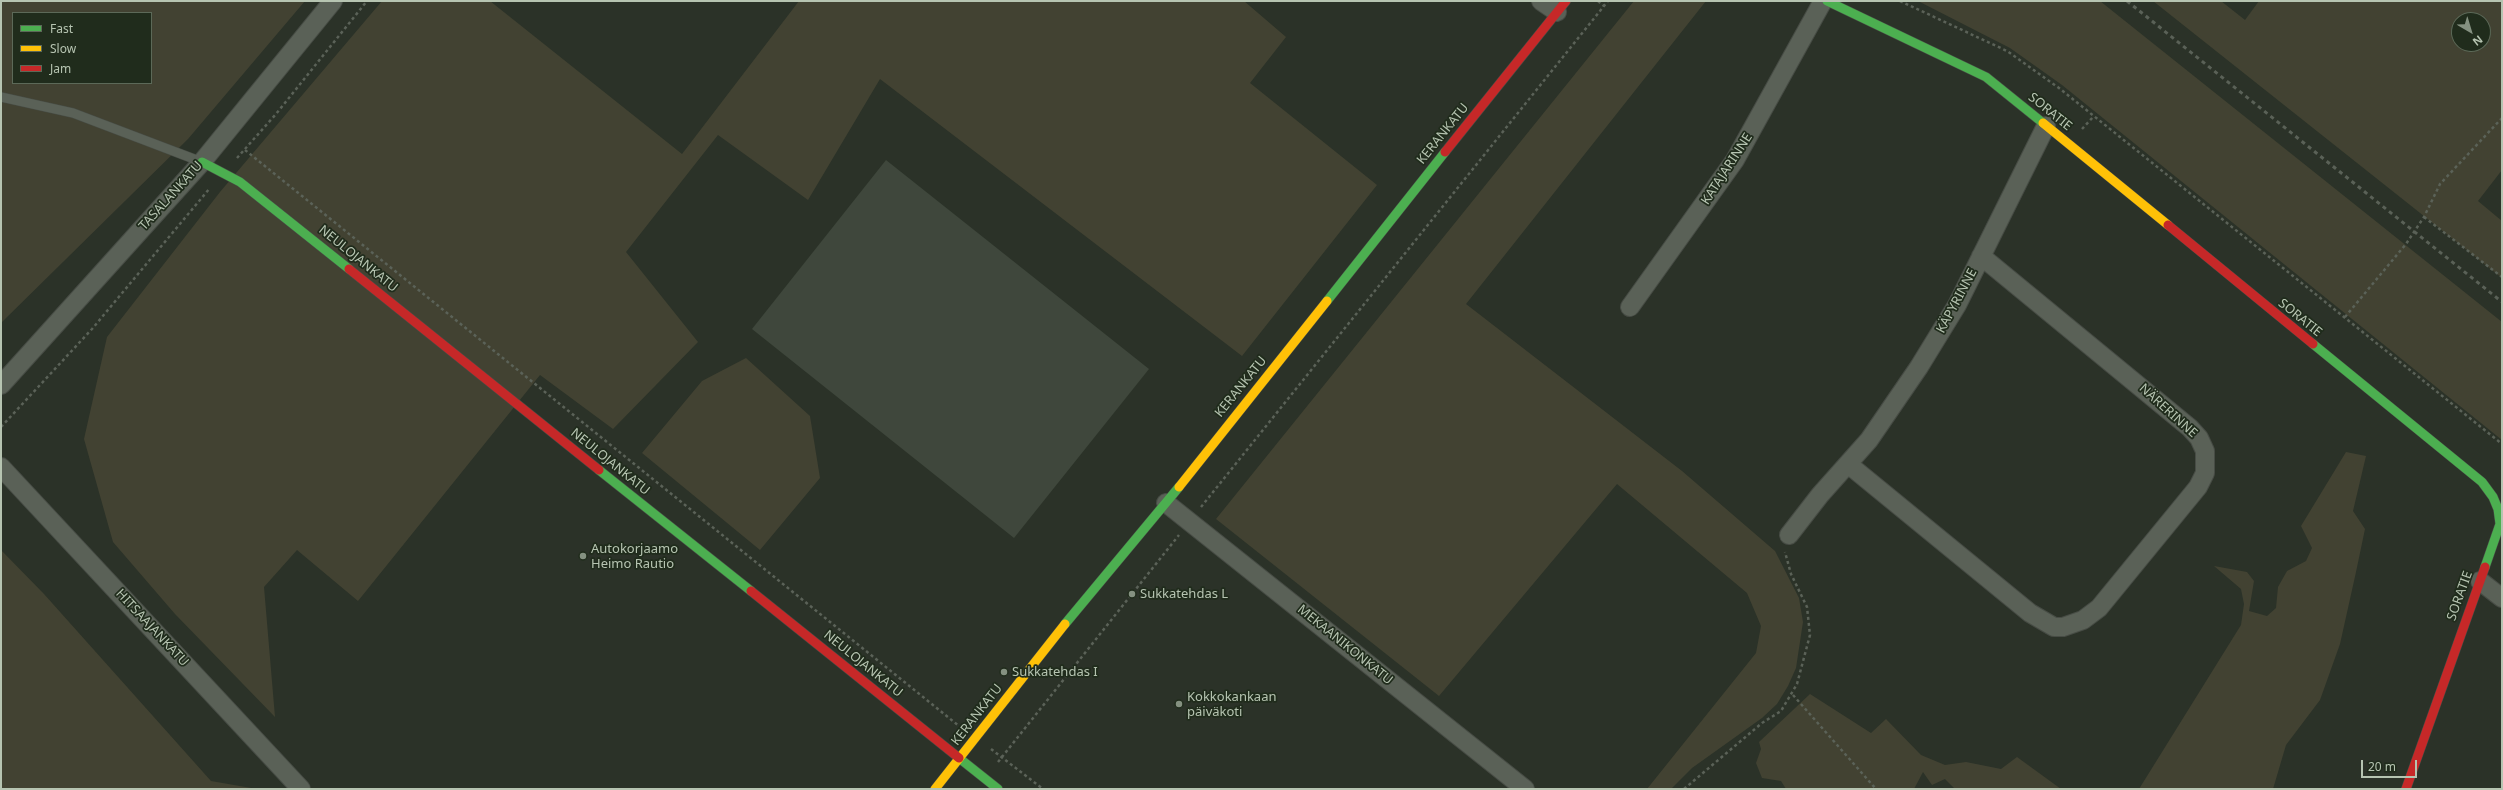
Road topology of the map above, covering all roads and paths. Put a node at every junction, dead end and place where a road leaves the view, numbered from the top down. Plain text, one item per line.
1 (333, 1) edge
2 (367, 1) edge
3 (1541, 1) edge
4 (1598, 1) edge
5 (1608, 1) edge
6 (1823, 1) edge
7 (1827, 1) edge
8 (1900, 1) edge
9 (1604, 6) junction
10 (1561, 7) edge
11 (1, 97) edge
12 (2502, 118) edge
13 (2046, 126) junction
14 (245, 150) junction
15 (202, 162) junction
16 (224, 172) junction
17 (2424, 217) junction
18 (1981, 256) junction
19 (2502, 277) edge
20 (1630, 307) dead end
21 (2344, 317) junction
22 (1, 384) edge
23 (1, 427) edge
24 (2502, 444) edge
25 (1848, 464) junction
26 (1, 467) edge
27 (1166, 503) junction
28 (1190, 521) junction
29 (1789, 535) joint
30 (2480, 581) junction
31 (2502, 598) edge
32 (1792, 695) junction
33 (975, 739) junction
34 (1003, 757) junction
35 (960, 758) junction
36 (984, 778) junction
37 (301, 789) edge
38 (935, 789) edge
39 (998, 789) edge
40 (1043, 789) edge
41 (1525, 789) edge
42 (1684, 789) edge
43 (1876, 789) edge
44 (2406, 789) edge

1 - 15 street, TASALANKATU
2 - 14 path
3 - 10 street
4 - 9 path
5 - 9 path
6 - 20 street, KATAJARINNE
7 - 13 street, SORATIE
8 - 21 path
9 - 28 path
10 - 27 street, KERANKATU
11 - 15 lane
12 - 17 path
13 - 18 street, KÄPYRINNE
13 - 30 street, SORATIE
14 - 16 path
14 - 33 path
15 - 16 street, NEULOJANKATU
15 - 22 street, TASALANKATU
16 - 23 path
16 - 35 street, NEULOJANKATU
17 - 19 path
17 - 21 path
18 - 25 street, KÄPYRINNE
18 - 25 street, NÄRERINNE
21 - 24 path
25 - 29 street, KÄPYRINNE
26 - 37 street, HITSAAJANKATU
27 - 28 street, MEKAANIKONKATU
27 - 33 street, KERANKATU
28 - 34 path
28 - 41 street, MEKAANIKONKATU
29 - 32 path
30 - 31 street
30 - 44 street, SORATIE
32 - 42 path
32 - 43 path
33 - 34 path
33 - 35 street, KERANKATU
34 - 36 path
34 - 40 path
35 - 36 street, NEULOJANKATU
35 - 38 street, KERANKATU
36 - 39 street, NEULOJANKATU

